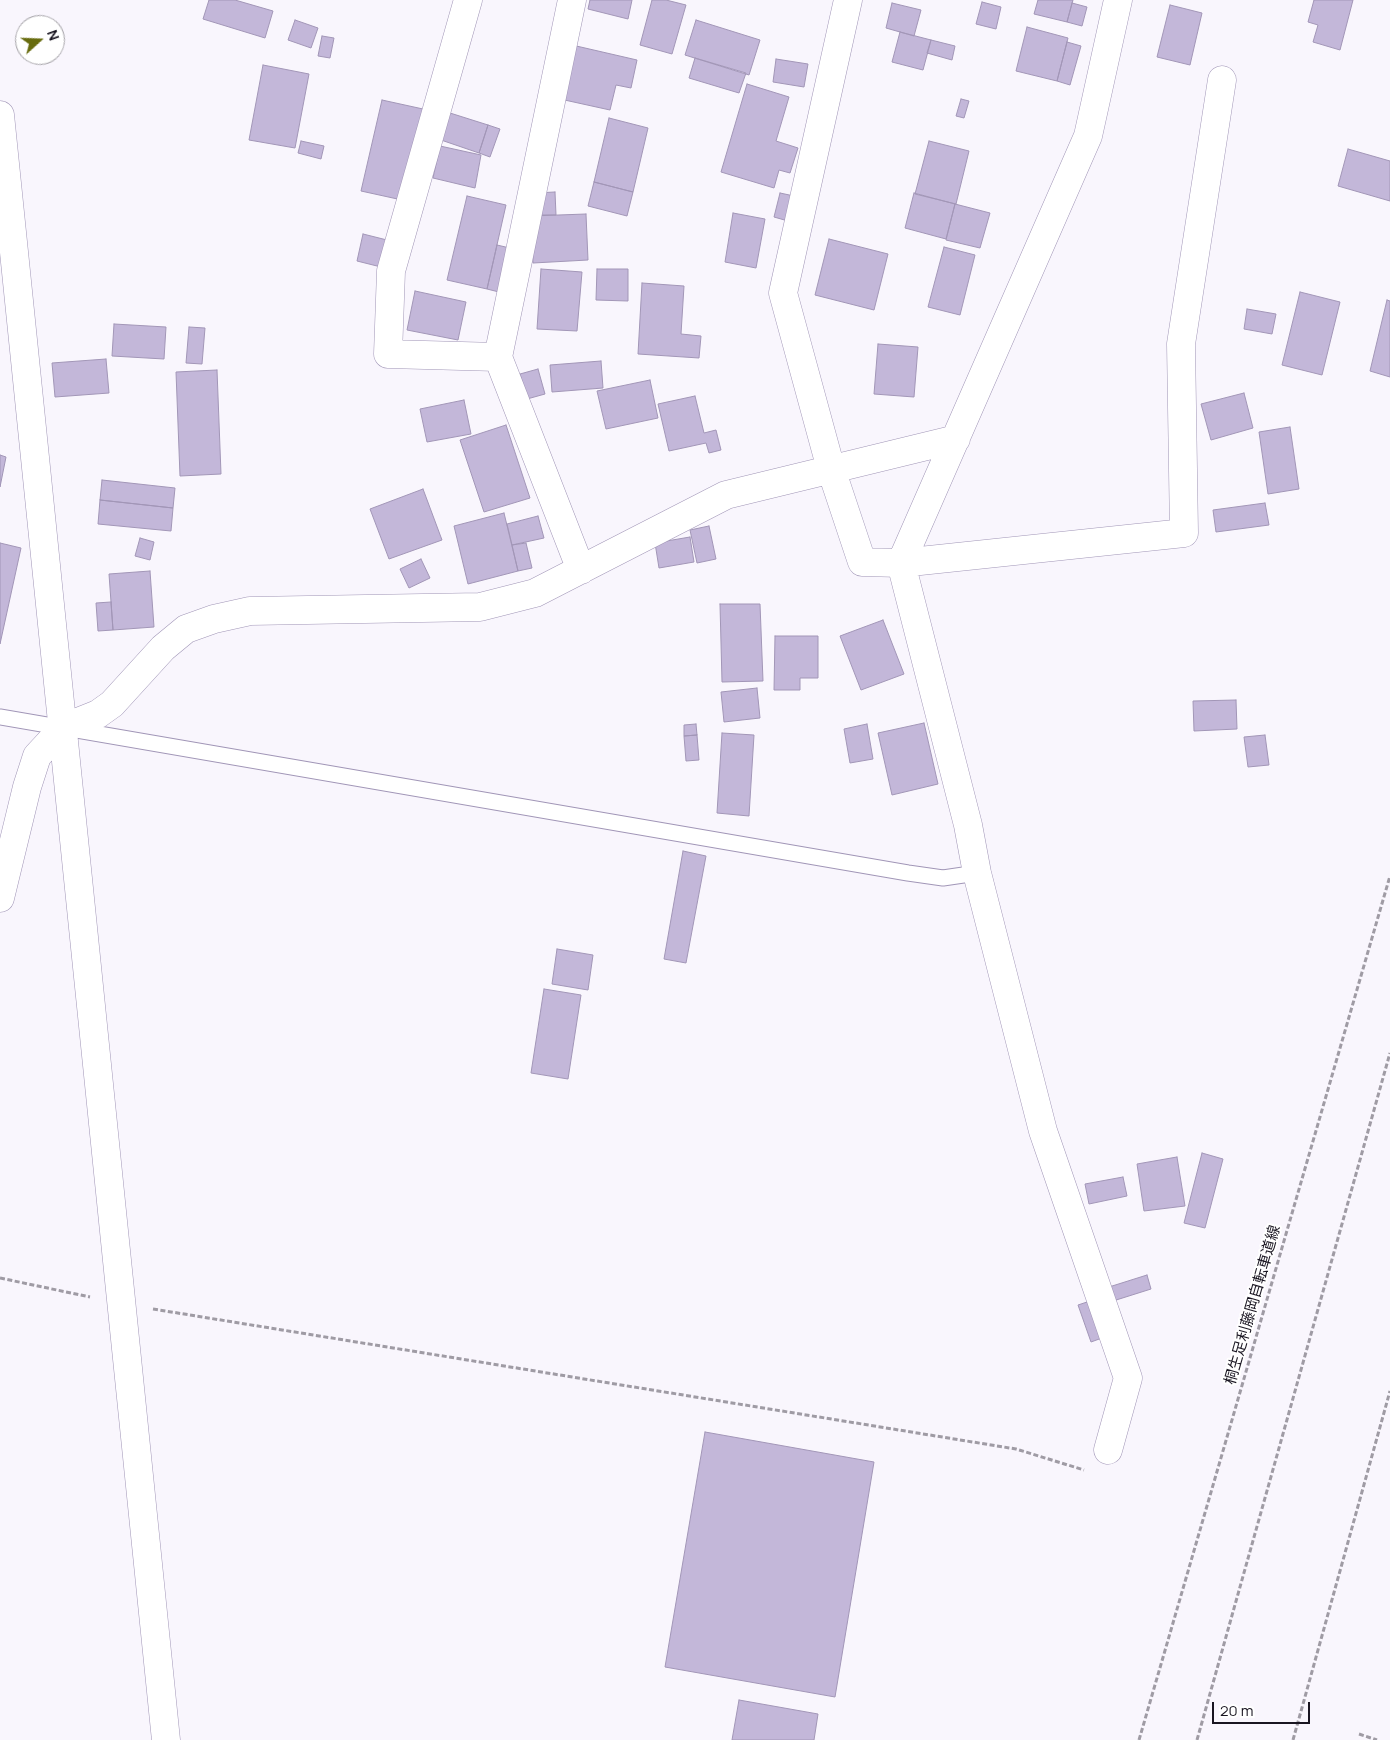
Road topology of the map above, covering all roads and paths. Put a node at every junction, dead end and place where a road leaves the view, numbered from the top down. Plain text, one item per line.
1 (468, 0) edge
2 (572, 0) edge
3 (848, 0) edge
4 (1118, 0) edge
5 (1222, 80) dead end
6 (0, 115) edge
7 (2, 149) edge
8 (498, 357) junction
9 (956, 439) junction
10 (831, 469) junction
11 (901, 562) junction
12 (582, 570) junction
13 (0, 717) edge
14 (63, 728) junction
15 (977, 874) junction
16 (1390, 876) edge
17 (0, 898) edge
18 (1390, 1054) edge
19 (0, 1278) edge
20 (122, 1304) junction
21 (1390, 1391) edge
22 (1108, 1450) joint
23 (1359, 1734) dead end
24 (166, 1740) edge
25 (1139, 1740) edge
26 (1197, 1740) edge
27 (1293, 1740) edge
28 (1378, 1740) edge

1 - 8 street
2 - 8 street
3 - 10 street
4 - 9 street
5 - 11 street
6 - 7 street
7 - 14 street
8 - 12 street
9 - 10 street
9 - 11 street
10 - 11 street
10 - 12 street
11 - 15 street
12 - 14 street
13 - 14 lane
14 - 15 lane
14 - 17 street
14 - 20 street
15 - 22 street
16 - 25 path, 桐生足利藤岡自転車道線
18 - 26 path
19 - 20 path
20 - 22 path
20 - 24 street
21 - 27 path
23 - 28 path

